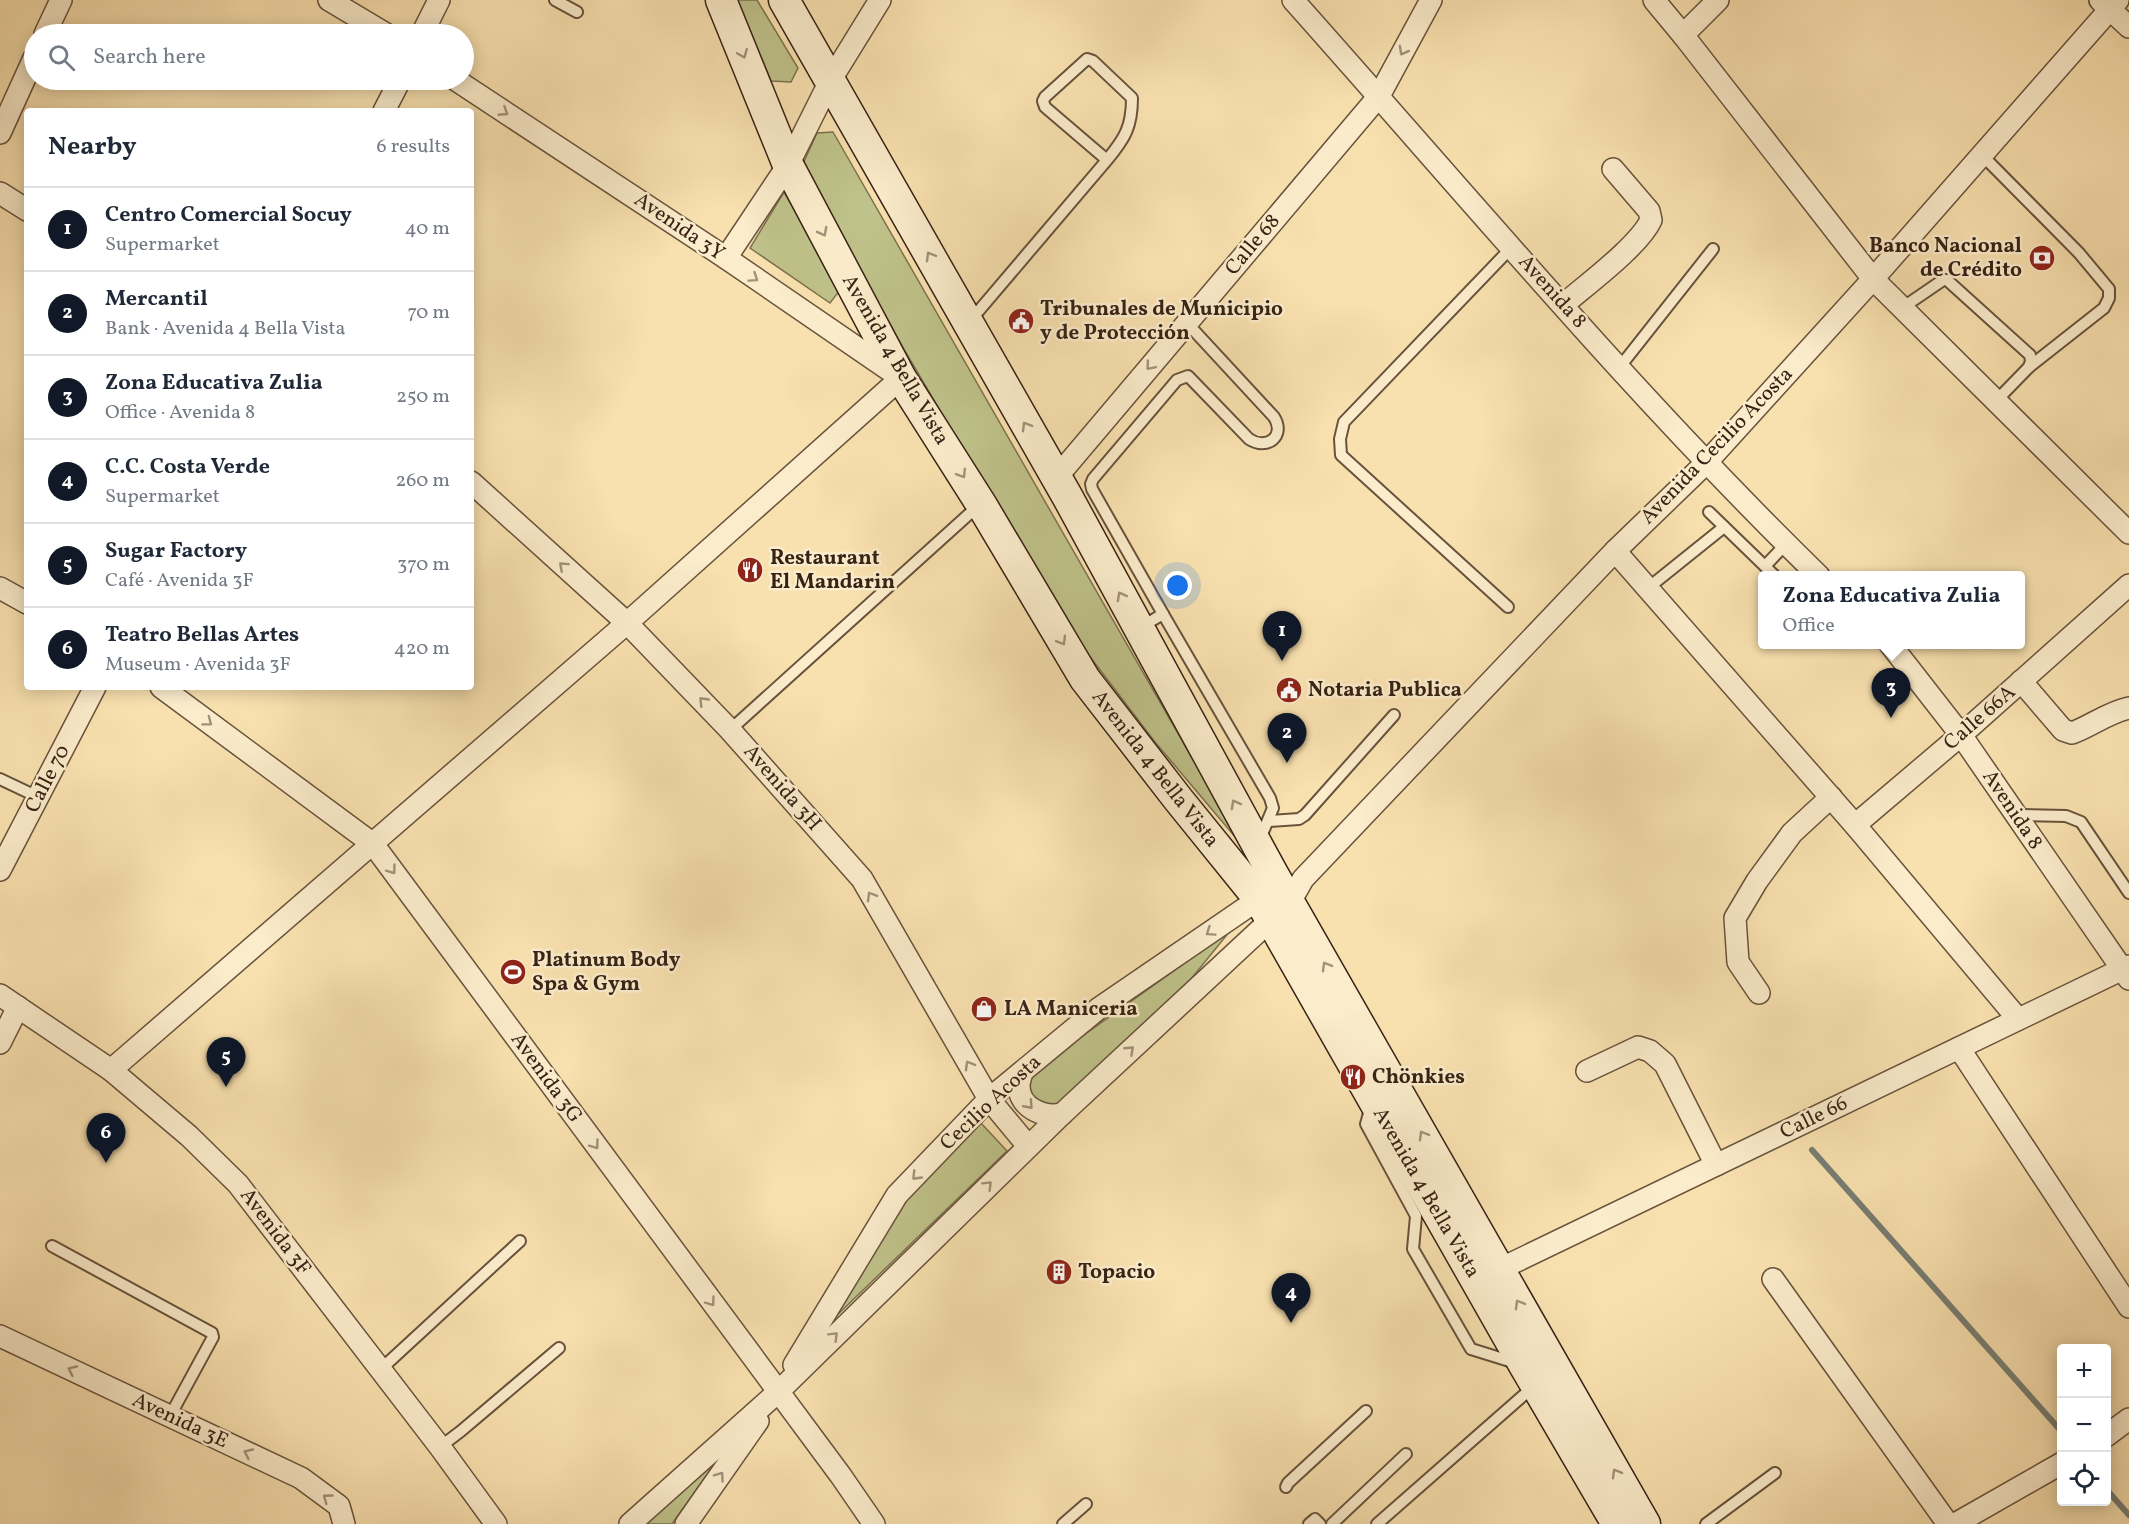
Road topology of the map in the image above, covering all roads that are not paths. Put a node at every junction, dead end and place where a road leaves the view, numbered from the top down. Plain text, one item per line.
1 (61, 0) edge
2 (329, 0) edge
3 (439, 0) edge
4 (555, 0) edge
5 (721, 0) edge
6 (783, 0) edge
7 (880, 0) edge
8 (1431, 0) edge
9 (1654, 0) edge
10 (1718, 0) edge
11 (1295, 1) edge
12 (2110, 3) edge
13 (577, 12) dead end
14 (50, 24) edge
15 (369, 24) edge
16 (427, 24) edge
17 (2129, 27) edge
18 (1683, 35) junction
19 (24, 80) edge
20 (830, 81) junction
21 (395, 90) edge
22 (471, 90) edge
23 (1379, 96) junction
24 (386, 108) edge
25 (0, 133) edge
26 (1982, 155) junction
27 (1107, 160) junction
28 (788, 165) junction
29 (1613, 169) dead end
30 (0, 193) edge
31 (24, 208) edge
32 (1512, 247) junction
33 (1713, 249) dead end
34 (726, 258) junction
35 (1873, 279) junction
36 (1563, 304) junction
37 (1902, 308) junction
38 (1187, 323) junction
39 (968, 324) junction
40 (2028, 367) junction
41 (1619, 368) junction
42 (901, 378) junction
43 (1995, 400) junction
44 (1706, 463) junction
45 (1056, 478) junction
46 (474, 485) edge
47 (981, 504) junction
48 (1709, 512) dead end
49 (1724, 527) junction
50 (2129, 533) edge
51 (1786, 544) junction
52 (1615, 551) junction
53 (1765, 566) junction
54 (1770, 571) edge
55 (1814, 571) edge
56 (2129, 585) edge
57 (0, 588) edge
58 (1648, 588) junction
59 (24, 601) edge
60 (1508, 607) dead end
61 (1151, 621) junction
62 (627, 623) junction
63 (1893, 649) edge
64 (2021, 681) junction
65 (93, 690) edge
66 (166, 690) edge
67 (2129, 708) edge
68 (1394, 715) dead end
69 (730, 730) junction
70 (1961, 735) junction
71 (0, 779) edge
72 (38, 797) junction
73 (1831, 797) junction
74 (2016, 815) junction
75 (1855, 825) junction
76 (1263, 833) junction
77 (373, 844) junction
78 (0, 870) edge
79 (2129, 893) edge
80 (1280, 897) junction
81 (2126, 972) edge
82 (1759, 993) dead end
83 (0, 995) edge
84 (18, 1007) junction
85 (2018, 1019) junction
86 (0, 1042) edge
87 (1959, 1048) junction
88 (111, 1070) junction
89 (1587, 1071) dead end
90 (1022, 1072) junction
91 (989, 1099) junction
92 (1062, 1113) junction
93 (1028, 1146) junction
94 (1716, 1165) junction
95 (520, 1242) dead end
96 (52, 1246) dead end
97 (1500, 1269) junction
98 (1773, 1279) dead end
99 (2129, 1307) edge
100 (0, 1336) edge
101 (559, 1348) dead end
102 (380, 1370) junction
103 (1530, 1375) junction
104 (778, 1392) junction
105 (1366, 1411) dead end
106 (170, 1416) junction
107 (2129, 1419) edge
108 (2111, 1432) edge
109 (440, 1447) junction
110 (1406, 1454) dead end
111 (2057, 1465) edge
112 (1775, 1473) dead end
113 (1286, 1487) dead end
114 (1086, 1504) dead end
115 (344, 1524) edge
116 (496, 1524) edge
117 (630, 1524) edge
118 (687, 1524) edge
119 (874, 1524) edge
120 (1063, 1524) edge
121 (1309, 1524) edge
122 (1320, 1524) edge
123 (1332, 1524) edge
124 (1377, 1524) edge
125 (1617, 1524) edge
126 (1645, 1524) edge
127 (1706, 1524) edge
128 (1948, 1524) edge
129 (1955, 1524) edge

1 - 14 street
2 - 15 street
3 - 16 street
4 - 13 lane
5 -> 28 street, Avenida 4 Bella Vista
6 - 20 street, Avenida 4 Bella Vista
7 - 20 street
8 -> 23 street, Calle 68
9 - 18 street
10 - 18 street
11 - 23 street, Avenida 8
12 - 17 street
12 - 26 street, Avenida Cecilio Acosta
18 - 35 street
19 - 25 street
20 - 28 street
39 -> 20 street, Avenida 4 Bella Vista
21 - 24 street
22 -> 34 street, Avenida 3Y
23 - 32 street, Avenida 8
23 - 38 street, Calle 68
26 - 35 street, Avenida Cecilio Acosta
26 - 40 lane
27 - 27 lane
27 - 39 lane
28 - 34 street
28 -> 42 street, Avenida 4 Bella Vista
29 - 36 street
30 - 31 street
32 - 36 street, Avenida 8
32 - 60 lane
33 - 41 lane
34 -> 42 street, Avenida 3Y
35 - 37 street
35 - 44 street, Avenida Cecilio Acosta
36 - 41 street, Avenida 8
37 - 40 lane
37 - 43 street
38 -> 45 street, Calle 68
38 - 61 lane
45 -> 39 street, Avenida 4 Bella Vista
40 - 43 lane
41 - 44 street, Avenida 8
42 -> 47 street, Avenida 4 Bella Vista
42 - 62 street
43 - 50 street
44 - 51 street, Avenida 8
44 - 52 street, Avenida Cecilio Acosta
61 -> 45 street, Avenida 4 Bella Vista
62 -> 46 street, Avenida 3H
47 - 69 lane
47 -> 80 street, Avenida 4 Bella Vista
48 - 49 lane
49 - 53 lane
49 - 58 lane
51 - 53 lane
51 - 55 street, Avenida 8
52 - 58 street
52 - 80 street, Avenida Cecilio Acosta
53 - 54 lane
56 - 64 street, Calle 66A
57 - 59 street
58 - 73 street
61 - 76 street, Avenida 4 Bella Vista
69 -> 62 street, Avenida 3H
62 - 77 street
63 - 70 street, Avenida 8
64 - 67 street
64 - 70 street, Calle 66A
65 - 72 street, Calle 70
66 -> 77 street, Avenida 3G
68 - 76 lane
91 -> 69 street, Avenida 3H
70 - 74 street, Avenida 8
70 - 75 street, Calle 66A
71 - 72 lane
72 - 78 street, Calle 70
73 - 75 street
73 - 82 street
74 - 79 lane
74 - 81 street, Avenida 8
75 - 85 street
76 - 80 street, Avenida 4 Bella Vista
77 - 88 street
77 -> 104 street, Avenida 3G
80 -> 90 street, Cecilio Acosta
92 -> 80 street, Cecilio Acosta
97 -> 80 street, Avenida 4 Bella Vista
80 - 103 street, Avenida 4 Bella Vista
81 - 85 street, Calle 66
83 - 84 street, Avenida 3F
84 - 86 street
84 - 88 street, Avenida 3F
85 - 87 street, Calle 66
87 - 94 street, Calle 66
87 - 99 street
88 - 102 street, Avenida 3F
89 - 94 street
90 - 91 street, Cecilio Acosta
90 -> 92 street
91 - 93 street, Avenida 3H
91 -> 104 street, Cecilio Acosta
92 - 93 street, Cecilio Acosta
104 -> 93 street, Cecilio Acosta
94 - 97 street, Calle 66
95 - 102 lane
96 - 106 lane
126 -> 97 street, Avenida 4 Bella Vista
98 - 128 street
106 -> 100 street, Avenida 3E
101 - 109 lane
102 - 109 street, Avenida 3F
103 - 124 lane
103 - 125 street, Avenida 4 Bella Vista
104 - 117 street, Cecilio Acosta
118 -> 104 street
104 - 119 street, Avenida 3G
105 - 113 lane
115 -> 106 street, Avenida 3E
107 - 108 street
109 - 116 street, Avenida 3F
110 - 123 lane
111 - 129 street
112 - 127 lane
114 - 120 lane
121 - 122 lane

